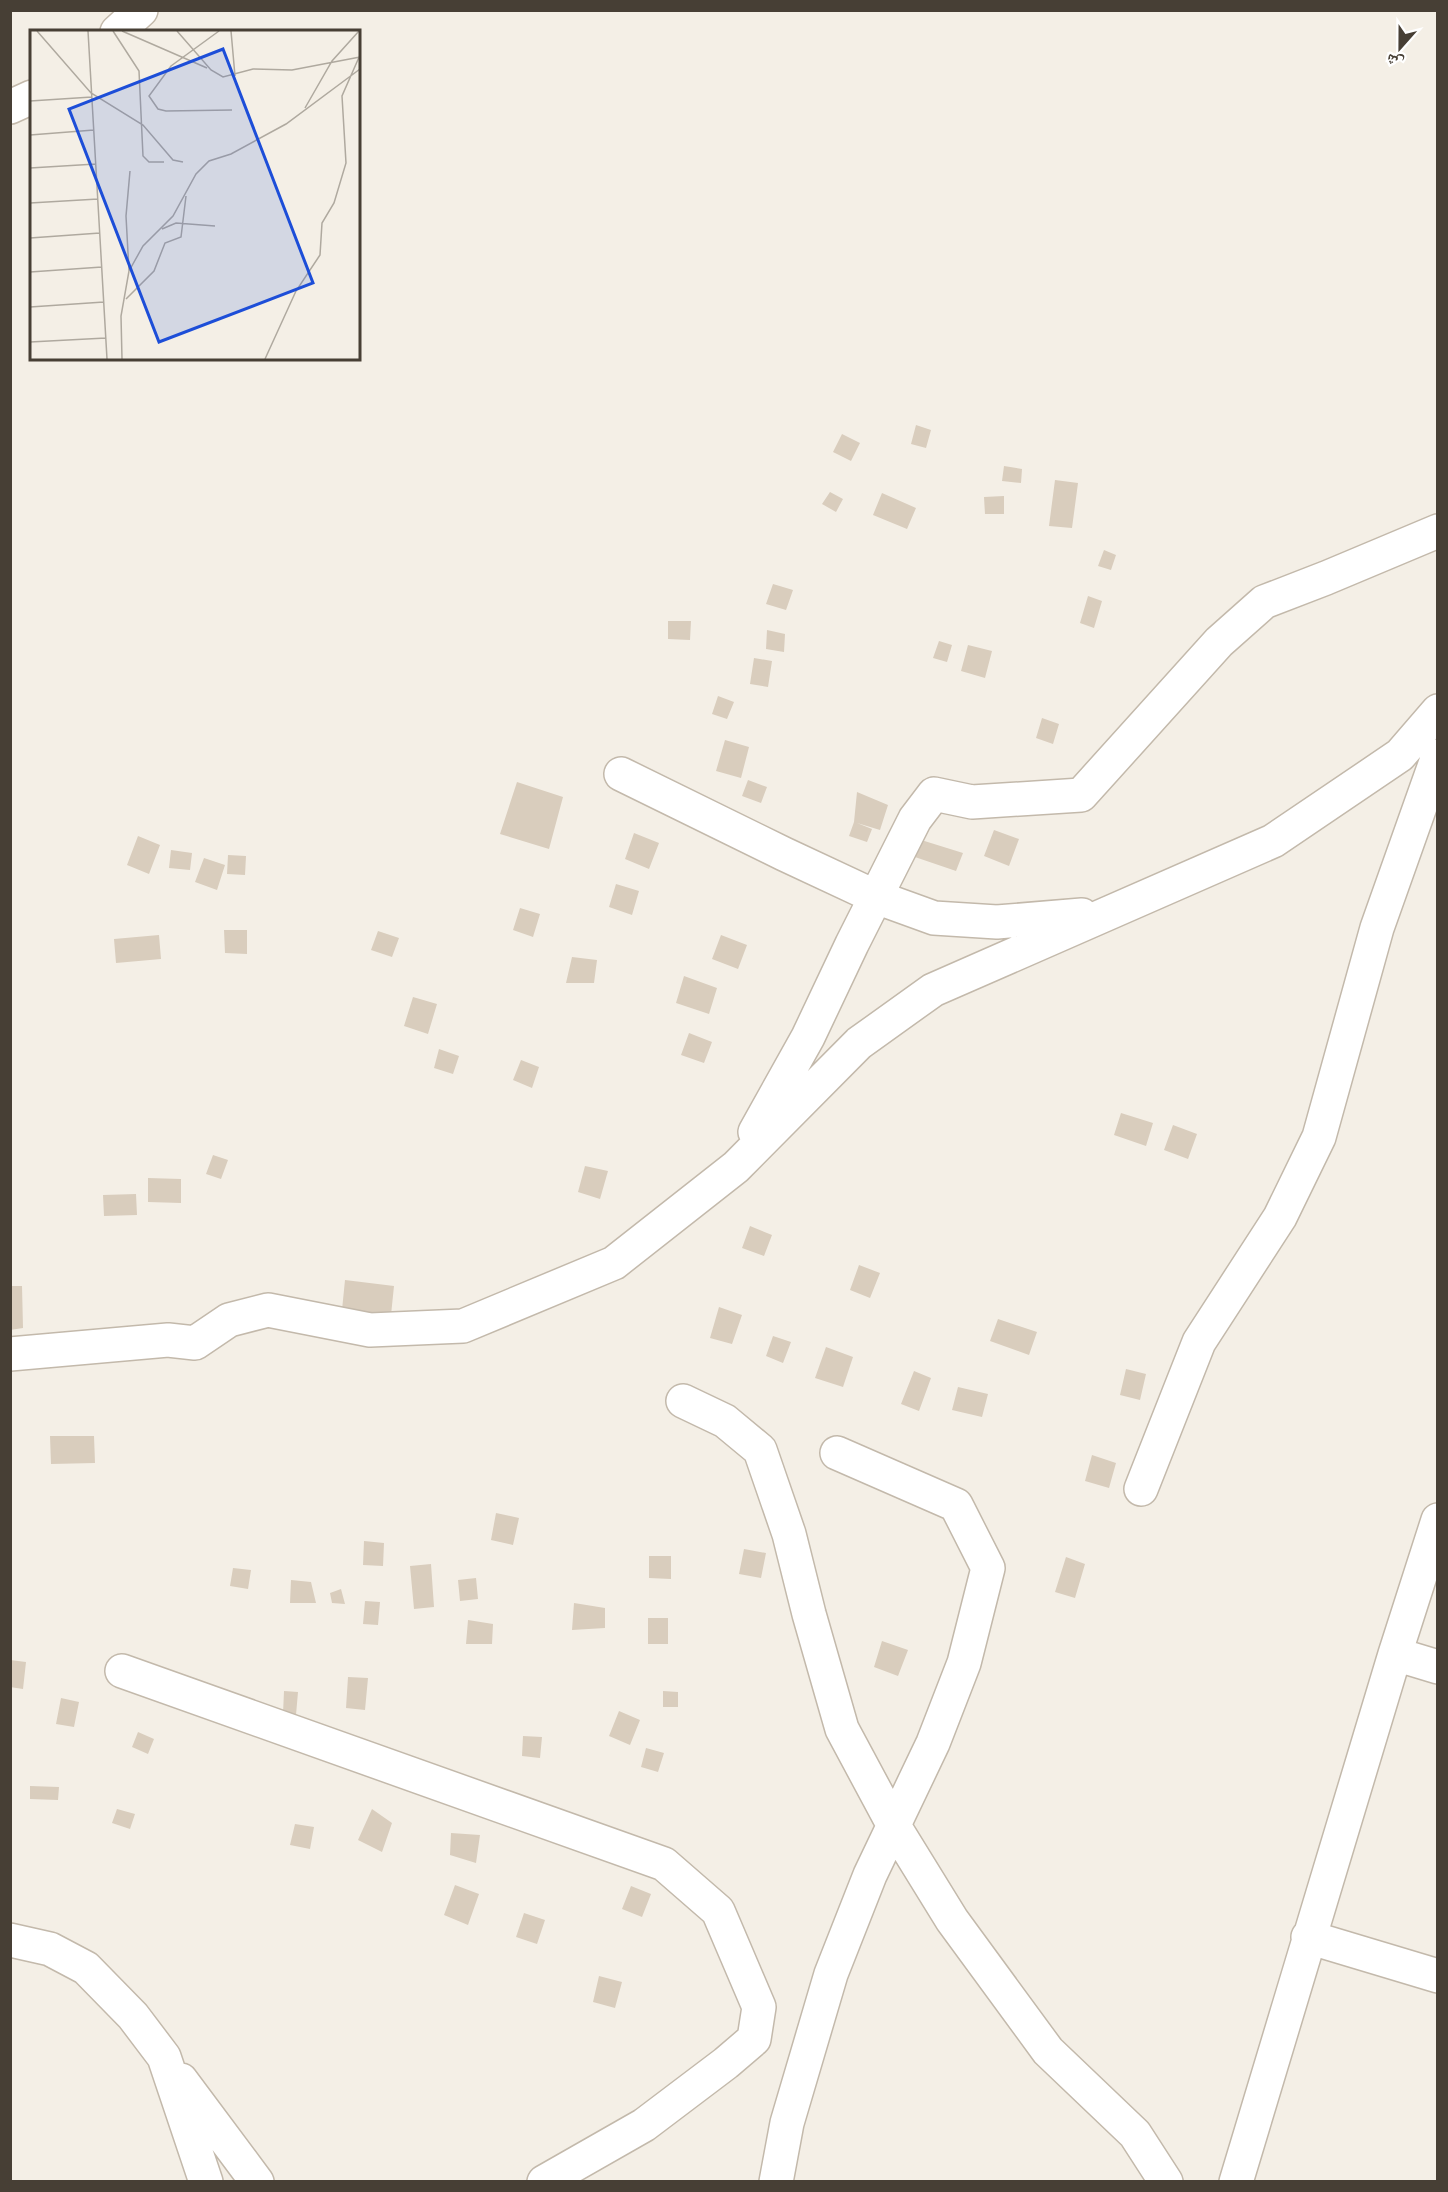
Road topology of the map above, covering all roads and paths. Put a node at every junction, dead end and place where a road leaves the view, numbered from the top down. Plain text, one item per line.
1 (141, 10) edge
2 (119, 30) edge
3 (30, 98) edge
4 (10, 107) edge
5 (1437, 531) edge
6 (1437, 711) edge
7 (1437, 756) edge
8 (621, 774) dead end
9 (876, 897) junction
10 (1108, 913) junction
11 (735, 1167) junction
12 (10, 1354) edge
13 (683, 1401) dead end
14 (837, 1453) dead end
15 (1141, 1488) dead end
16 (1437, 1520) edge
17 (1395, 1654) junction
18 (1437, 1667) edge
19 (122, 1671) dead end
20 (894, 1826) junction
21 (1308, 1938) junction
22 (10, 1940) edge
23 (1437, 1976) edge
24 (164, 2057) junction
25 (206, 2181) edge
26 (257, 2181) edge
27 (544, 2181) edge
28 (776, 2181) edge
29 (1166, 2181) edge
30 (1236, 2181) edge

1 - 2 street
3 - 4 street
5 - 9 street
6 - 10 street
7 - 15 street
8 - 9 street
9 - 10 street
9 - 11 street
10 - 11 street
11 - 12 street
13 - 20 street
14 - 20 street
16 - 17 street
17 - 18 street
17 - 21 street
19 - 27 street
20 - 28 street
20 - 29 street
21 - 23 street
21 - 30 street
22 - 24 street
24 - 25 street
24 - 26 street

